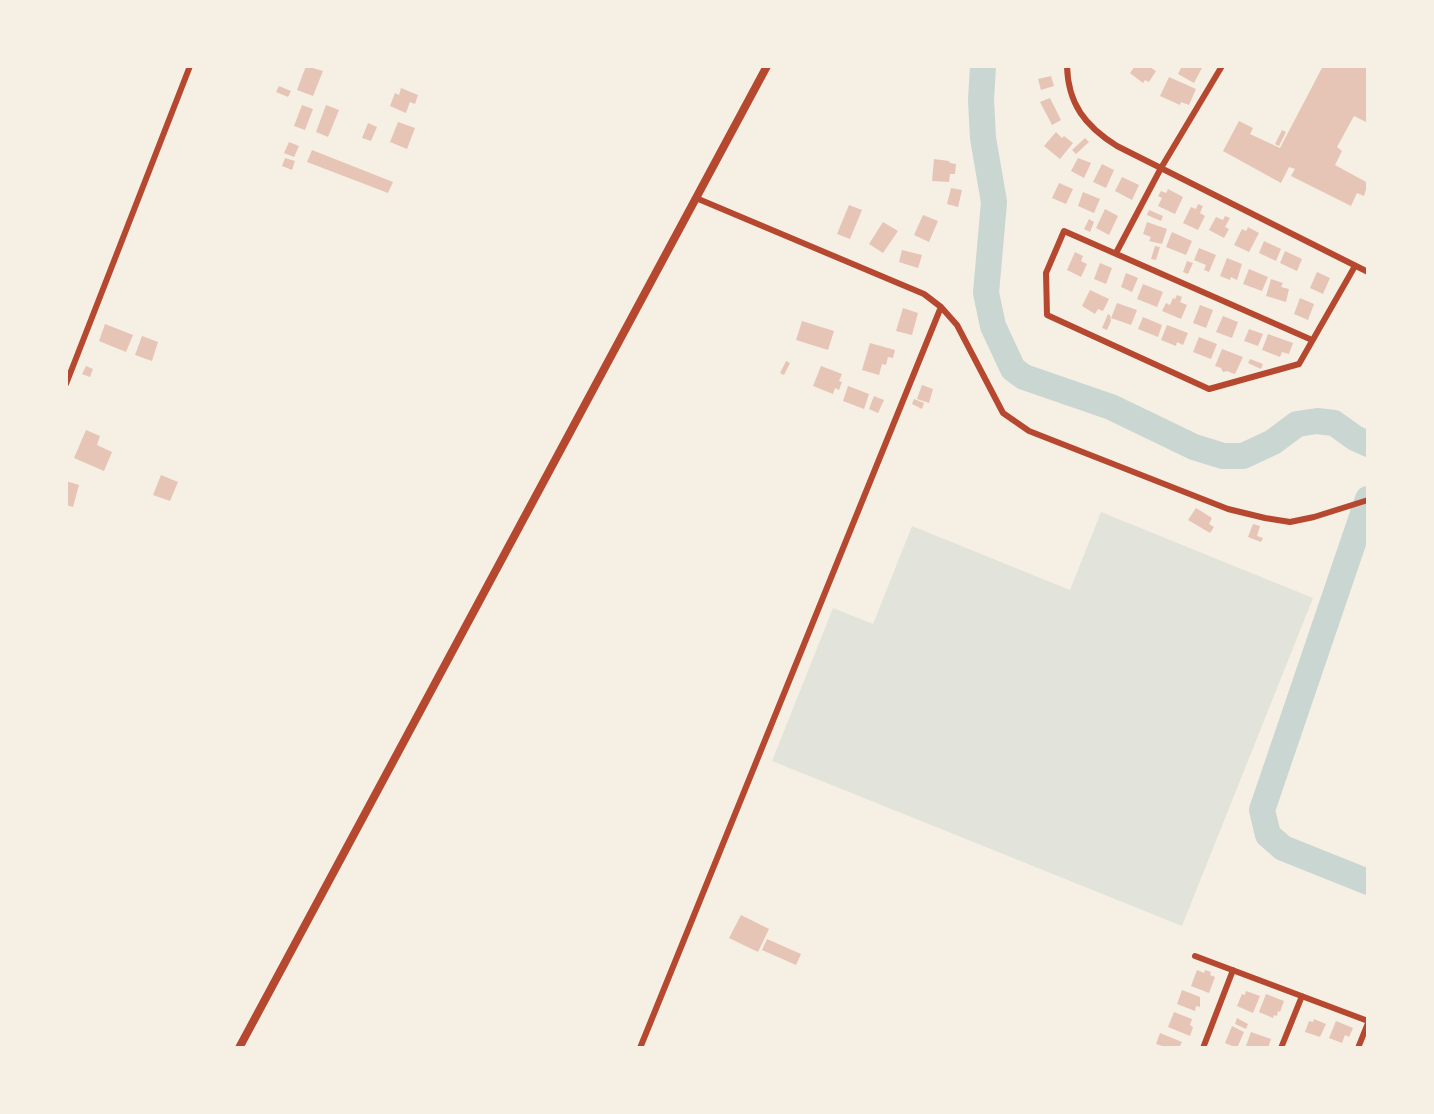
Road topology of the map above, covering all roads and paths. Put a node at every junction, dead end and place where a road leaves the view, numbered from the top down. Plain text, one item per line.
1 (190, 66) edge
2 (767, 66) edge
3 (1067, 66) edge
4 (1222, 66) edge
5 (1161, 168) junction
6 (696, 198) junction
7 (1116, 253) junction
8 (1355, 266) junction
9 (1368, 272) edge
10 (941, 307) junction
11 (1312, 340) junction
12 (66, 384) edge
13 (1368, 500) edge
14 (1195, 956) dead end
15 (1233, 970) junction
16 (1302, 996) junction
17 (1368, 1022) edge
18 (239, 1048) edge
19 (640, 1048) edge
20 (1203, 1048) edge
21 (1281, 1048) edge
22 (1358, 1048) edge

1 - 12 street
2 - 6 street
3 - 5 street
4 - 5 street
5 - 7 street
5 - 8 street
6 - 10 street
6 - 18 street
7 - 11 street
7 - 11 street
8 - 9 street
8 - 11 street
10 - 13 street
10 - 19 street
14 - 15 street
15 - 16 street
15 - 20 street
16 - 17 street
16 - 21 street
17 - 22 street

